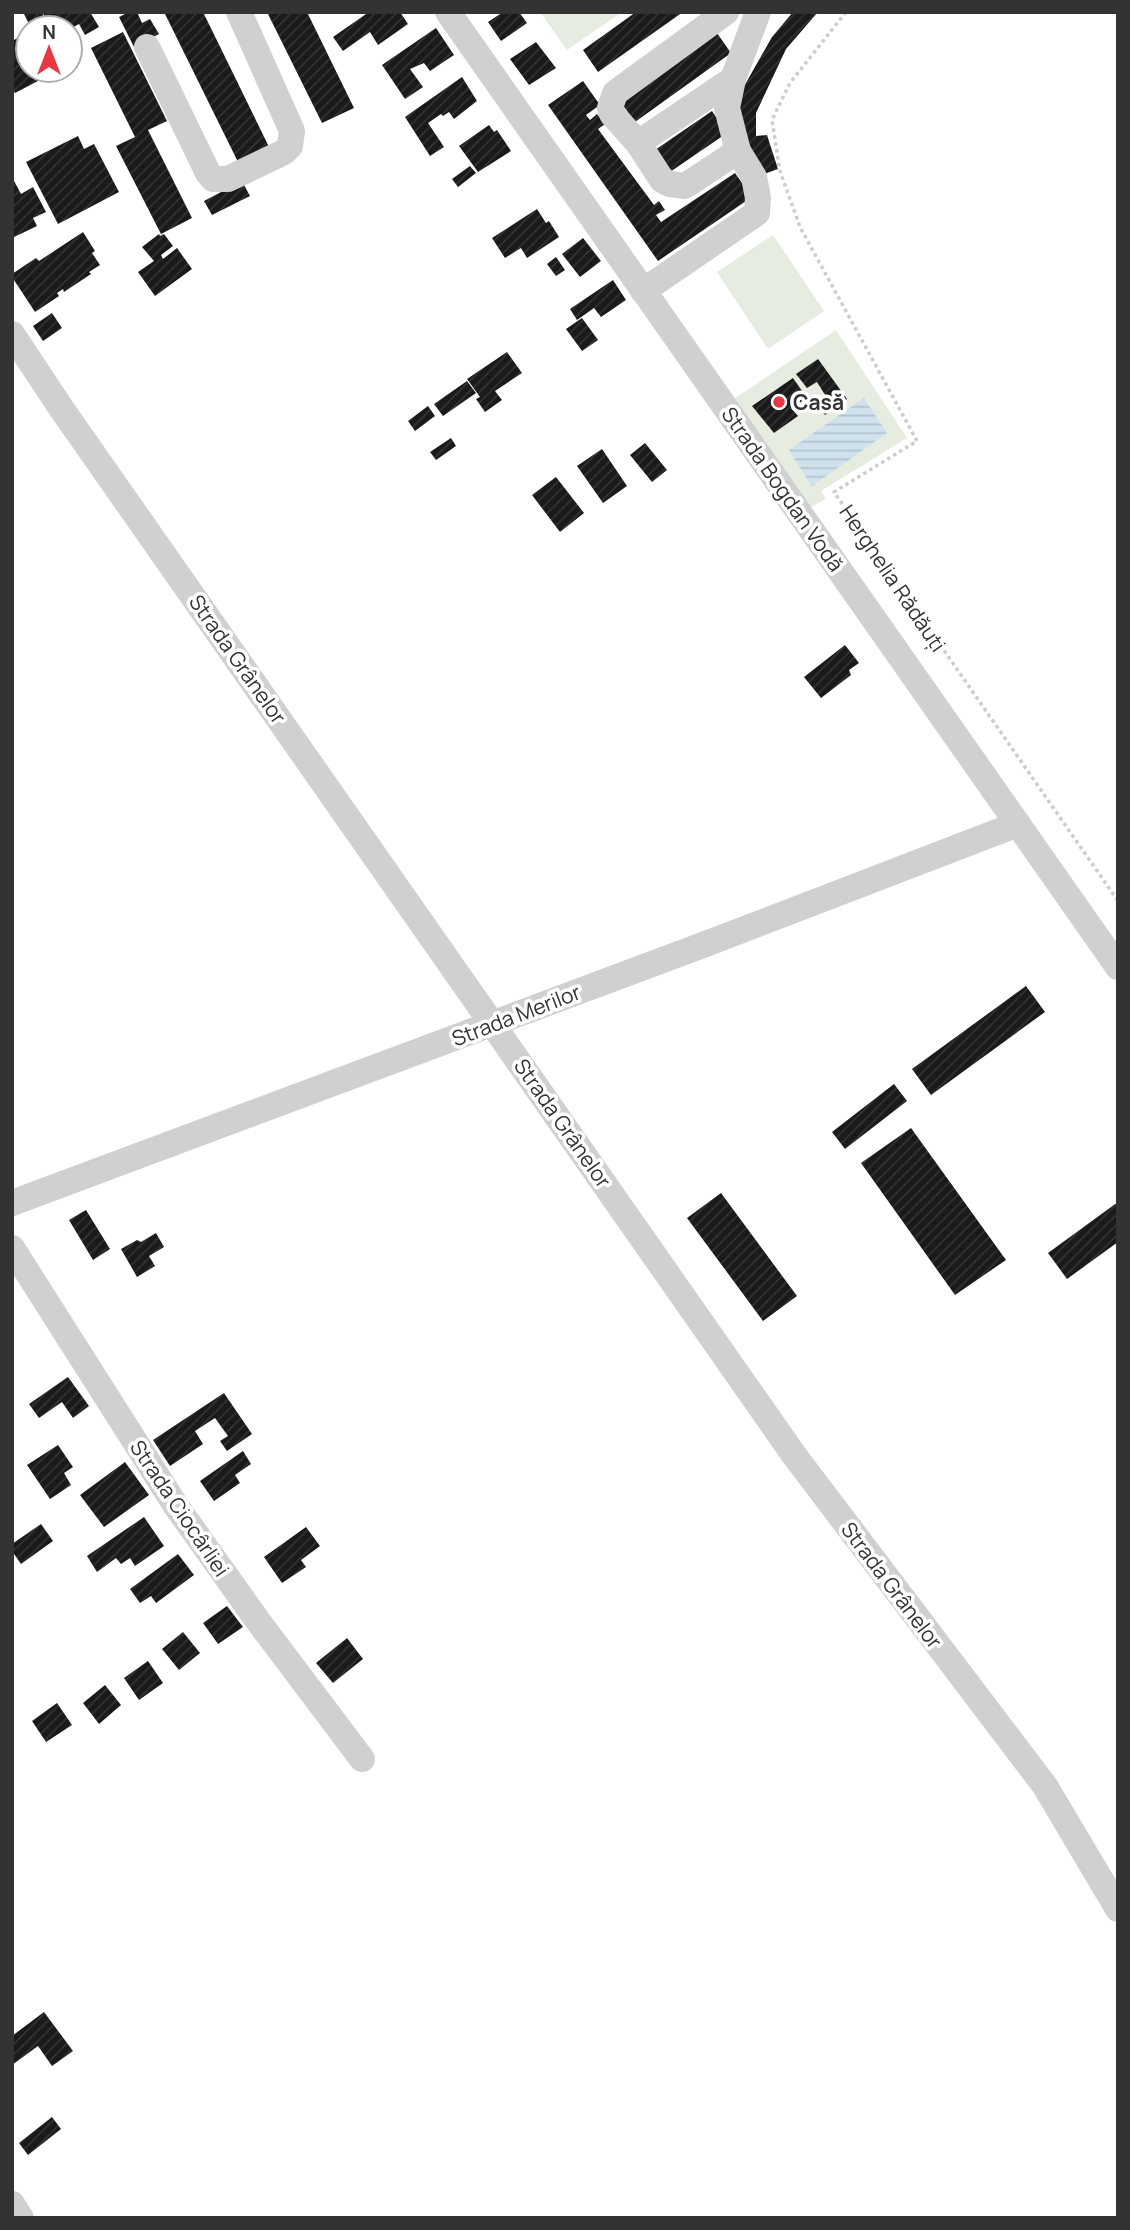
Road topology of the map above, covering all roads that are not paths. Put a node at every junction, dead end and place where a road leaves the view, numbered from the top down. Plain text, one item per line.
1 (239, 12) edge
2 (447, 12) edge
3 (726, 12) edge
4 (758, 12) edge
5 (147, 47) dead end
6 (733, 79) junction
7 (638, 143) junction
8 (738, 151) junction
9 (643, 291) junction
10 (12, 334) edge
11 (1018, 824) junction
12 (1118, 967) edge
13 (494, 1024) junction
14 (12, 1203) edge
15 (12, 1248) edge
16 (362, 1759) dead end
17 (1118, 1909) edge
18 (12, 2204) edge
19 (21, 2218) edge

1 - 5 street
2 - 9 street, Strada Bogdan Vodă
3 - 7 street
4 - 6 street
6 - 7 street
6 - 8 street
7 - 8 street
8 - 9 street
9 - 11 street, Strada Bogdan Vodă
10 - 13 street, Strada Grânelor
11 - 12 street, Strada Bogdan Vodă
11 - 13 street, Strada Merilor
13 - 14 street, Strada Merilor
13 - 17 street, Strada Grânelor
15 - 16 street, Strada Ciocârliei
18 - 19 street

